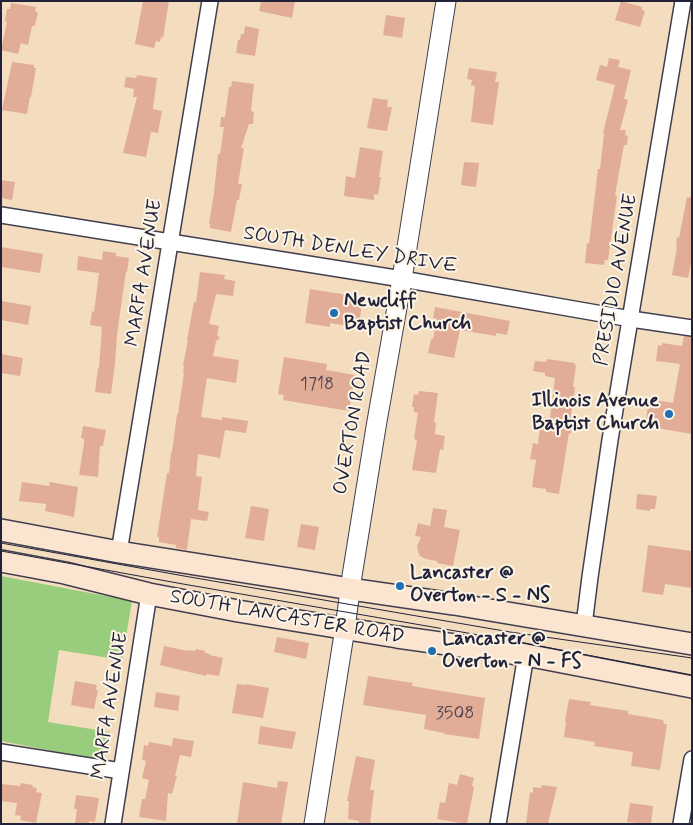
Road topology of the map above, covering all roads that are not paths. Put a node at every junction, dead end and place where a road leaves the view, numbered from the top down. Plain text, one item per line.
1 (210, 1) edge
2 (446, 1) edge
3 (684, 1) edge
4 (1, 215) edge
5 (170, 242) junction
6 (402, 279) junction
7 (631, 319) junction
8 (692, 328) edge
9 (1, 530) edge
10 (119, 552) junction
11 (1, 561) edge
12 (350, 590) junction
13 (149, 594) junction
14 (584, 625) junction
15 (345, 628) junction
16 (692, 644) edge
17 (526, 655) junction
18 (692, 687) edge
19 (1, 752) edge
20 (692, 759) edge
21 (122, 771) junction
22 (113, 824) edge
23 (314, 824) edge
24 (498, 824) edge
25 (681, 824) edge

1 - 5 street, MARFA AVENUE
2 - 6 street, OVERTON ROAD
3 - 7 street, PRESIDIO AVENUE
4 - 5 street, SOUTH DENLEY DRIVE
5 - 6 street, SOUTH DENLEY DRIVE
5 - 10 street, MARFA AVENUE
6 - 7 street, SOUTH DENLEY DRIVE
6 - 12 street, OVERTON ROAD
7 - 8 street, SOUTH DENLEY DRIVE
7 - 14 street, PRESIDIO AVENUE
9 - 10 main road, SOUTH LANCASTER ROAD
10 - 12 main road, SOUTH LANCASTER ROAD
11 - 13 main road, SOUTH LANCASTER ROAD
12 - 14 main road, SOUTH LANCASTER ROAD
12 - 15 street, OVERTON ROAD
13 - 15 main road, SOUTH LANCASTER ROAD
13 - 21 street, MARFA AVENUE
14 - 16 main road, SOUTH LANCASTER ROAD
15 - 17 main road, SOUTH LANCASTER ROAD
15 - 23 street, OVERTON ROAD
17 - 18 main road, SOUTH LANCASTER ROAD
17 - 24 street
19 - 21 street
20 - 25 street
21 - 22 street, MARFA AVENUE

